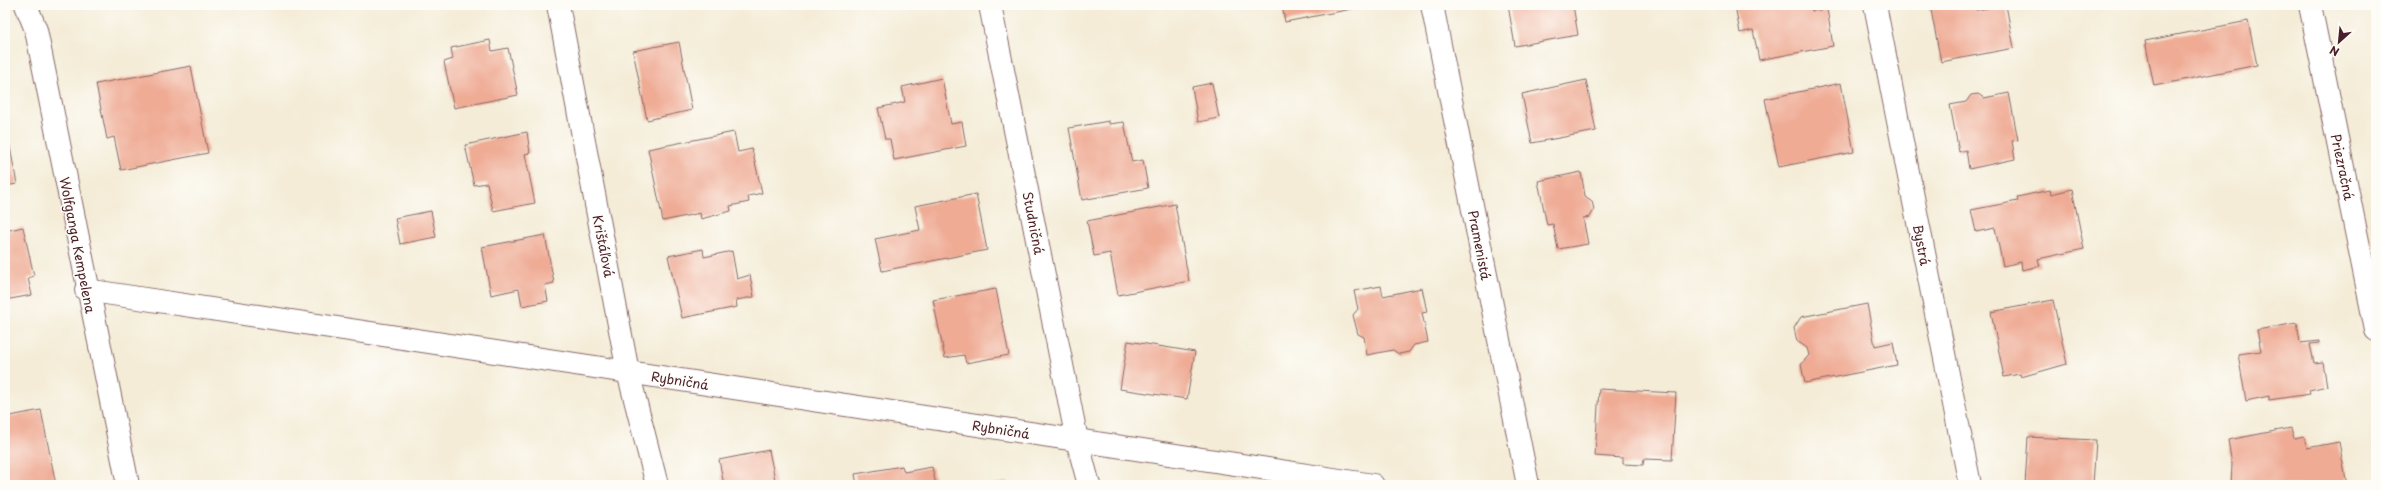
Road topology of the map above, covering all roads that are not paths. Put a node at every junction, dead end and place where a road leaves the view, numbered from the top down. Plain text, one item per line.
1 (26, 5) edge
2 (558, 5) edge
3 (990, 5) edge
4 (1432, 5) edge
5 (1875, 5) edge
6 (2310, 5) edge
7 (86, 290) junction
8 (2376, 330) edge
9 (628, 372) junction
10 (1077, 440) junction
11 (128, 485) edge
12 (657, 485) edge
13 (1089, 485) edge
14 (1373, 485) edge
15 (1528, 485) edge
16 (1970, 485) edge

1 - 7 street, Wolfganga Kempelena
2 - 9 street, Krištáľová
3 - 10 street, Studničná
4 - 15 street, Pramenistá
5 - 16 street, Bystrá
6 - 8 street, Priezračná
7 - 9 street, Rybničná
7 - 11 street, Wolfganga Kempelena
9 - 10 street, Rybničná
9 - 12 street, Krištáľová
10 - 13 street, Studničná
10 - 14 street, Rybničná

